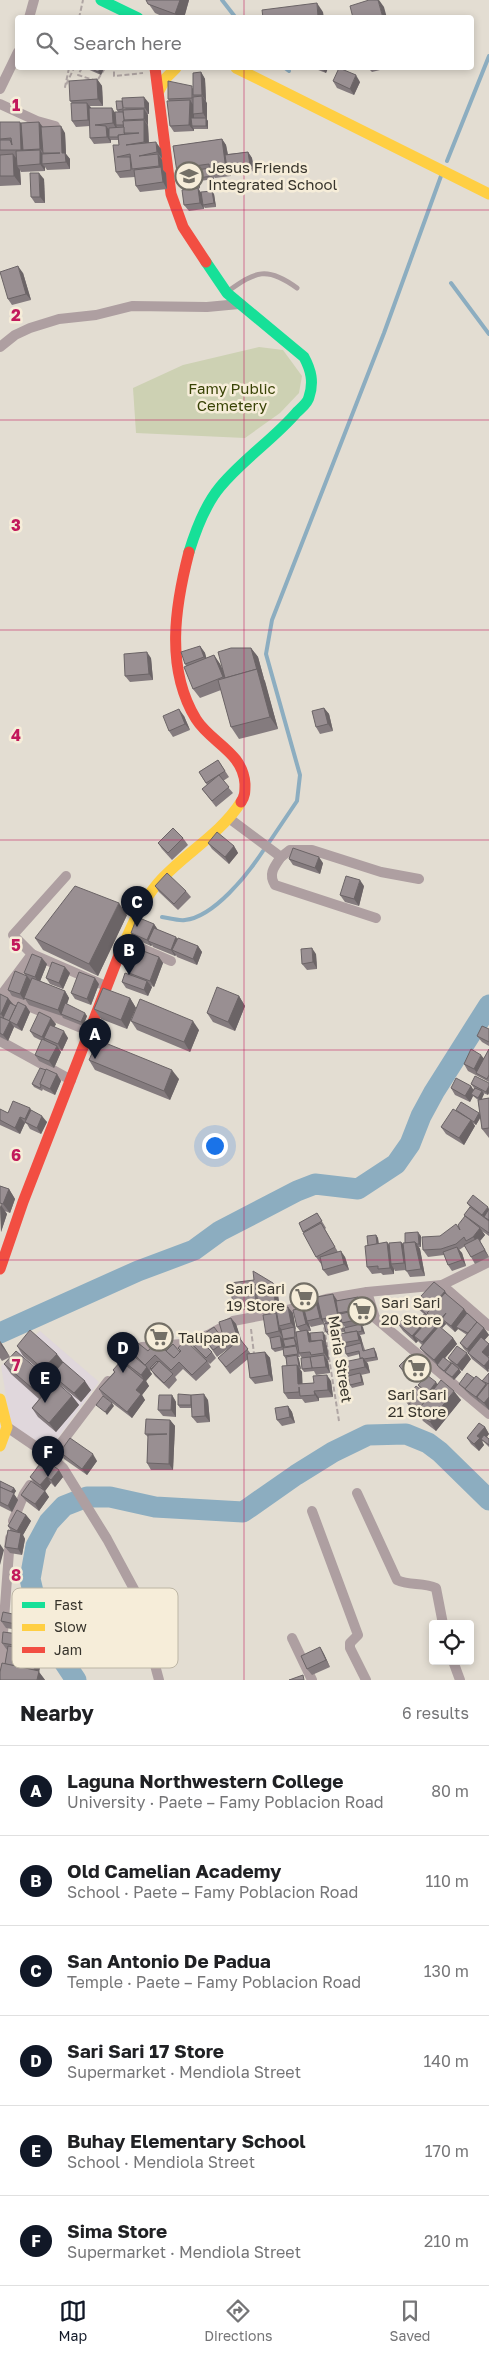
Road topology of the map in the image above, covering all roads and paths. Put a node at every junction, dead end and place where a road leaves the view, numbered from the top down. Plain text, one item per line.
1 (34, 0) edge
2 (82, 0) edge
3 (101, 0) edge
4 (127, 9) edge
5 (30, 15) edge
6 (80, 15) edge
7 (15, 58) edge
8 (69, 70) edge
9 (73, 70) edge
10 (81, 70) edge
11 (104, 70) edge
12 (114, 70) edge
13 (151, 70) edge
14 (174, 70) edge
15 (240, 70) edge
16 (0, 89) edge
17 (159, 91) junction
18 (0, 104) edge
19 (55, 126) edge
20 (489, 194) edge
21 (298, 288) dead end
22 (227, 293) junction
23 (238, 304) junction
24 (0, 347) edge
25 (230, 819) junction
26 (281, 857) junction
27 (66, 876) dead end
28 (419, 878) dead end
29 (376, 918) dead end
30 (125, 941) junction
31 (32, 954) junction
32 (171, 961) dead end
33 (106, 986) junction
34 (1, 996) edge
35 (89, 1031) junction
36 (0, 1041) edge
37 (71, 1080) junction
38 (1, 1262) edge
39 (489, 1262) edge
40 (442, 1285) junction
41 (367, 1292) junction
42 (320, 1300) junction
43 (250, 1319) junction
44 (489, 1326) edge
45 (255, 1358) edge
46 (0, 1399) edge
47 (489, 1414) edge
48 (339, 1421) dead end
49 (7, 1427) junction
50 (0, 1446) edge
51 (51, 1457) junction
52 (357, 1493) dead end
53 (312, 1511) dead end
54 (133, 1588) edge
55 (442, 1620) edge
56 (292, 1638) dead end
57 (455, 1665) edge
58 (0, 1674) edge
59 (312, 1680) edge
60 (366, 1680) edge
61 (460, 1680) edge

1 - 5 street
2 - 6 path
3 - 4 main road
7 - 16 street
8 - 9 path
10 - 11 path
12 - 13 path
13 - 17 main road
14 - 17 main road
15 - 20 main road
17 - 22 main road
18 - 19 street
21 - 22 lane
22 - 23 main road
23 - 24 street
23 - 25 main road
25 - 26 street
25 - 30 main road
26 - 28 street
26 - 29 street
27 - 31 street
30 - 32 street
30 - 33 main road
31 - 33 street
31 - 34 street
33 - 35 main road
34 - 35 street
35 - 37 main road
36 - 37 street
37 - 38 main road
39 - 40 street
40 - 41 street
40 - 44 street
41 - 42 street
41 - 47 street
42 - 43 street
42 - 48 path, Maria Street
43 - 45 path
43 - 51 street
46 - 49 main road
49 - 50 main road
49 - 51 street
51 - 54 street
51 - 58 street
52 - 55 street
53 - 60 street
56 - 59 street
57 - 61 street

